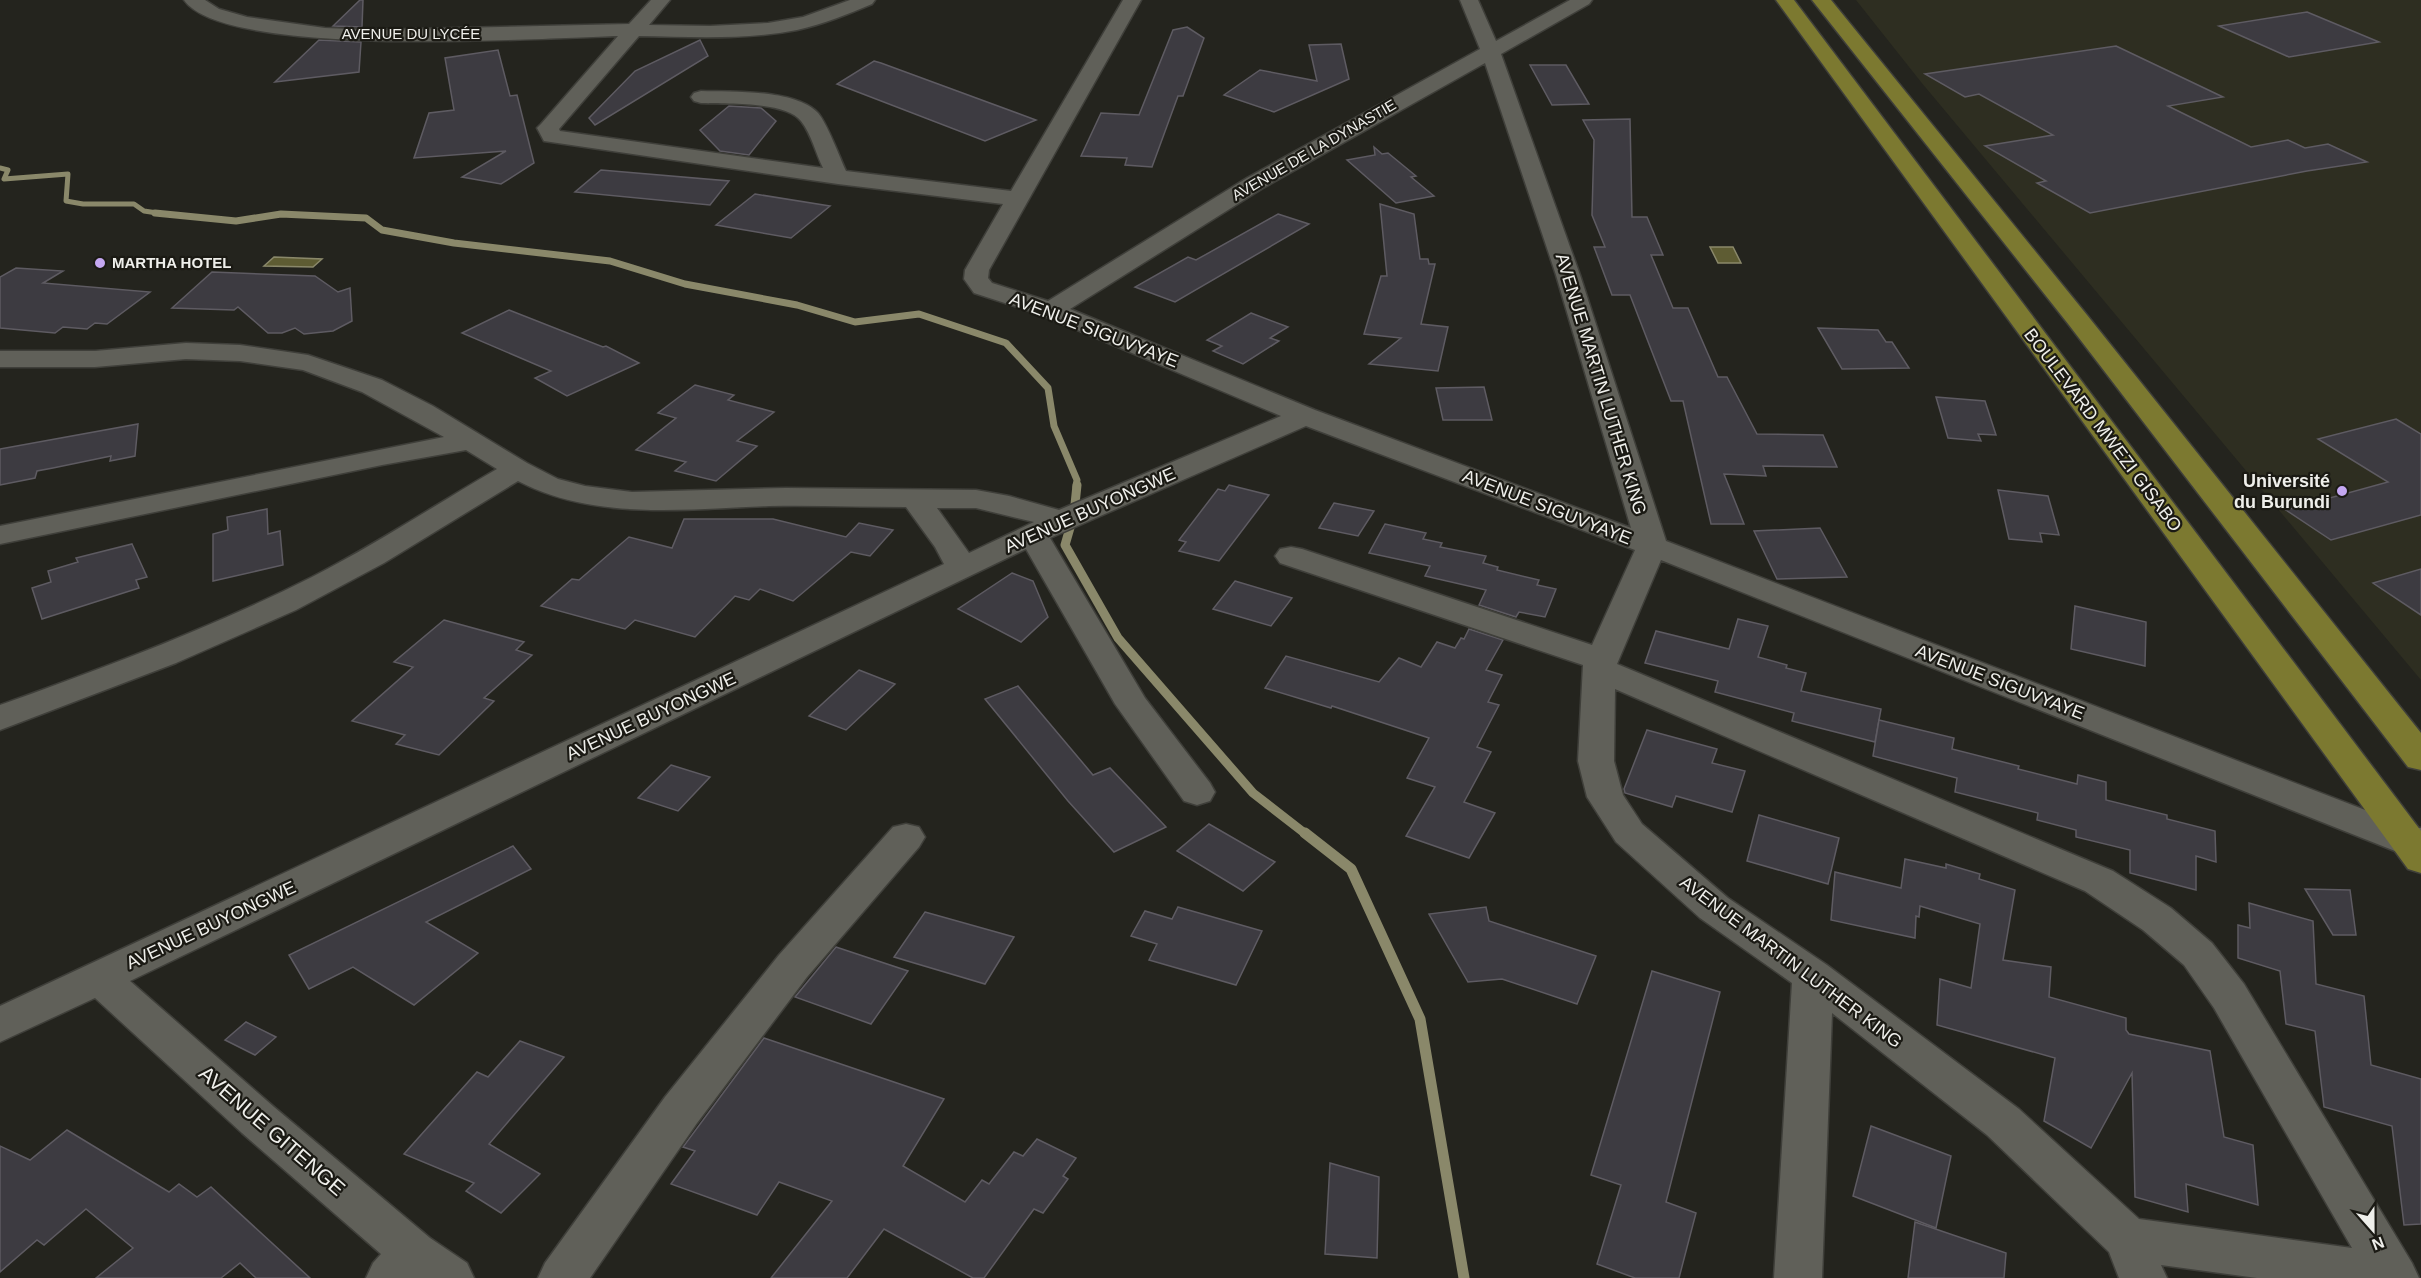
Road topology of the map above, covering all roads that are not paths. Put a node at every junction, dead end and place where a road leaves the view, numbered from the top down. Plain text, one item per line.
1 (194, 0) edge
2 (661, 0) edge
3 (866, 0) edge
4 (1132, 0) edge
5 (1469, 0) edge
6 (1583, 0) edge
7 (1785, 0) edge
8 (1821, 0) edge
9 (634, 30) junction
10 (1490, 50) junction
11 (1854, 92) junction
12 (1895, 94) junction
13 (701, 97) dead end
14 (838, 177) junction
15 (1017, 199) junction
16 (1051, 310) junction
17 (0, 359) edge
18 (95, 359) junction
19 (0, 377) edge
20 (1305, 416) junction
21 (469, 441) junction
22 (517, 469) junction
23 (914, 497) junction
24 (1054, 524) junction
25 (0, 535) edge
26 (1652, 546) junction
27 (1291, 556) dead end
28 (962, 569) junction
29 (1599, 664) junction
30 (0, 718) edge
31 (2421, 758) edge
32 (1197, 792) dead end
33 (906, 837) dead end
34 (2417, 848) edge
35 (1813, 976) junction
36 (99, 978) junction
37 (0, 1025) edge
38 (2135, 1258) edge
39 (418, 1270) edge
40 (2394, 1277) edge
41 (562, 1278) edge
42 (1798, 1278) edge

1 - 9 street, AVENUE DU LYCÉE
2 - 9 street
3 - 9 street, AVENUE DU LYCÉE
4 - 15 street, AVENUE SIGUVYAYE
5 - 10 street, AVENUE MARTIN LUTHER KING
6 - 10 street, AVENUE DE LA DYNASTIE
7 - 11 main road, BOULEVARD MWEZI GISABO
8 - 12 main road
9 - 14 street
10 - 16 street, AVENUE DE LA DYNASTIE
10 - 26 street, AVENUE MARTIN LUTHER KING
11 - 12 main road
11 - 34 main road, BOULEVARD MWEZI GISABO
12 - 31 main road
13 - 14 street
14 - 15 street
15 - 16 street, AVENUE SIGUVYAYE
16 - 20 street, AVENUE SIGUVYAYE
17 - 18 street
18 - 19 street
18 - 21 street
20 - 24 street, AVENUE BUYONGWE
20 - 26 street, AVENUE SIGUVYAYE
21 - 22 street
21 - 25 street
22 - 23 street
22 - 30 street
23 - 24 street
23 - 28 street
24 - 28 street, AVENUE BUYONGWE
24 - 32 street
26 - 29 street, AVENUE MARTIN LUTHER KING
26 - 34 street, AVENUE SIGUVYAYE
27 - 29 street
28 - 36 street, AVENUE BUYONGWE
29 - 35 street, AVENUE MARTIN LUTHER KING
29 - 40 street
33 - 41 street
35 - 38 street, AVENUE MARTIN LUTHER KING
35 - 42 street
36 - 37 street, AVENUE BUYONGWE
36 - 39 street, AVENUE GITENGE
38 - 40 street

